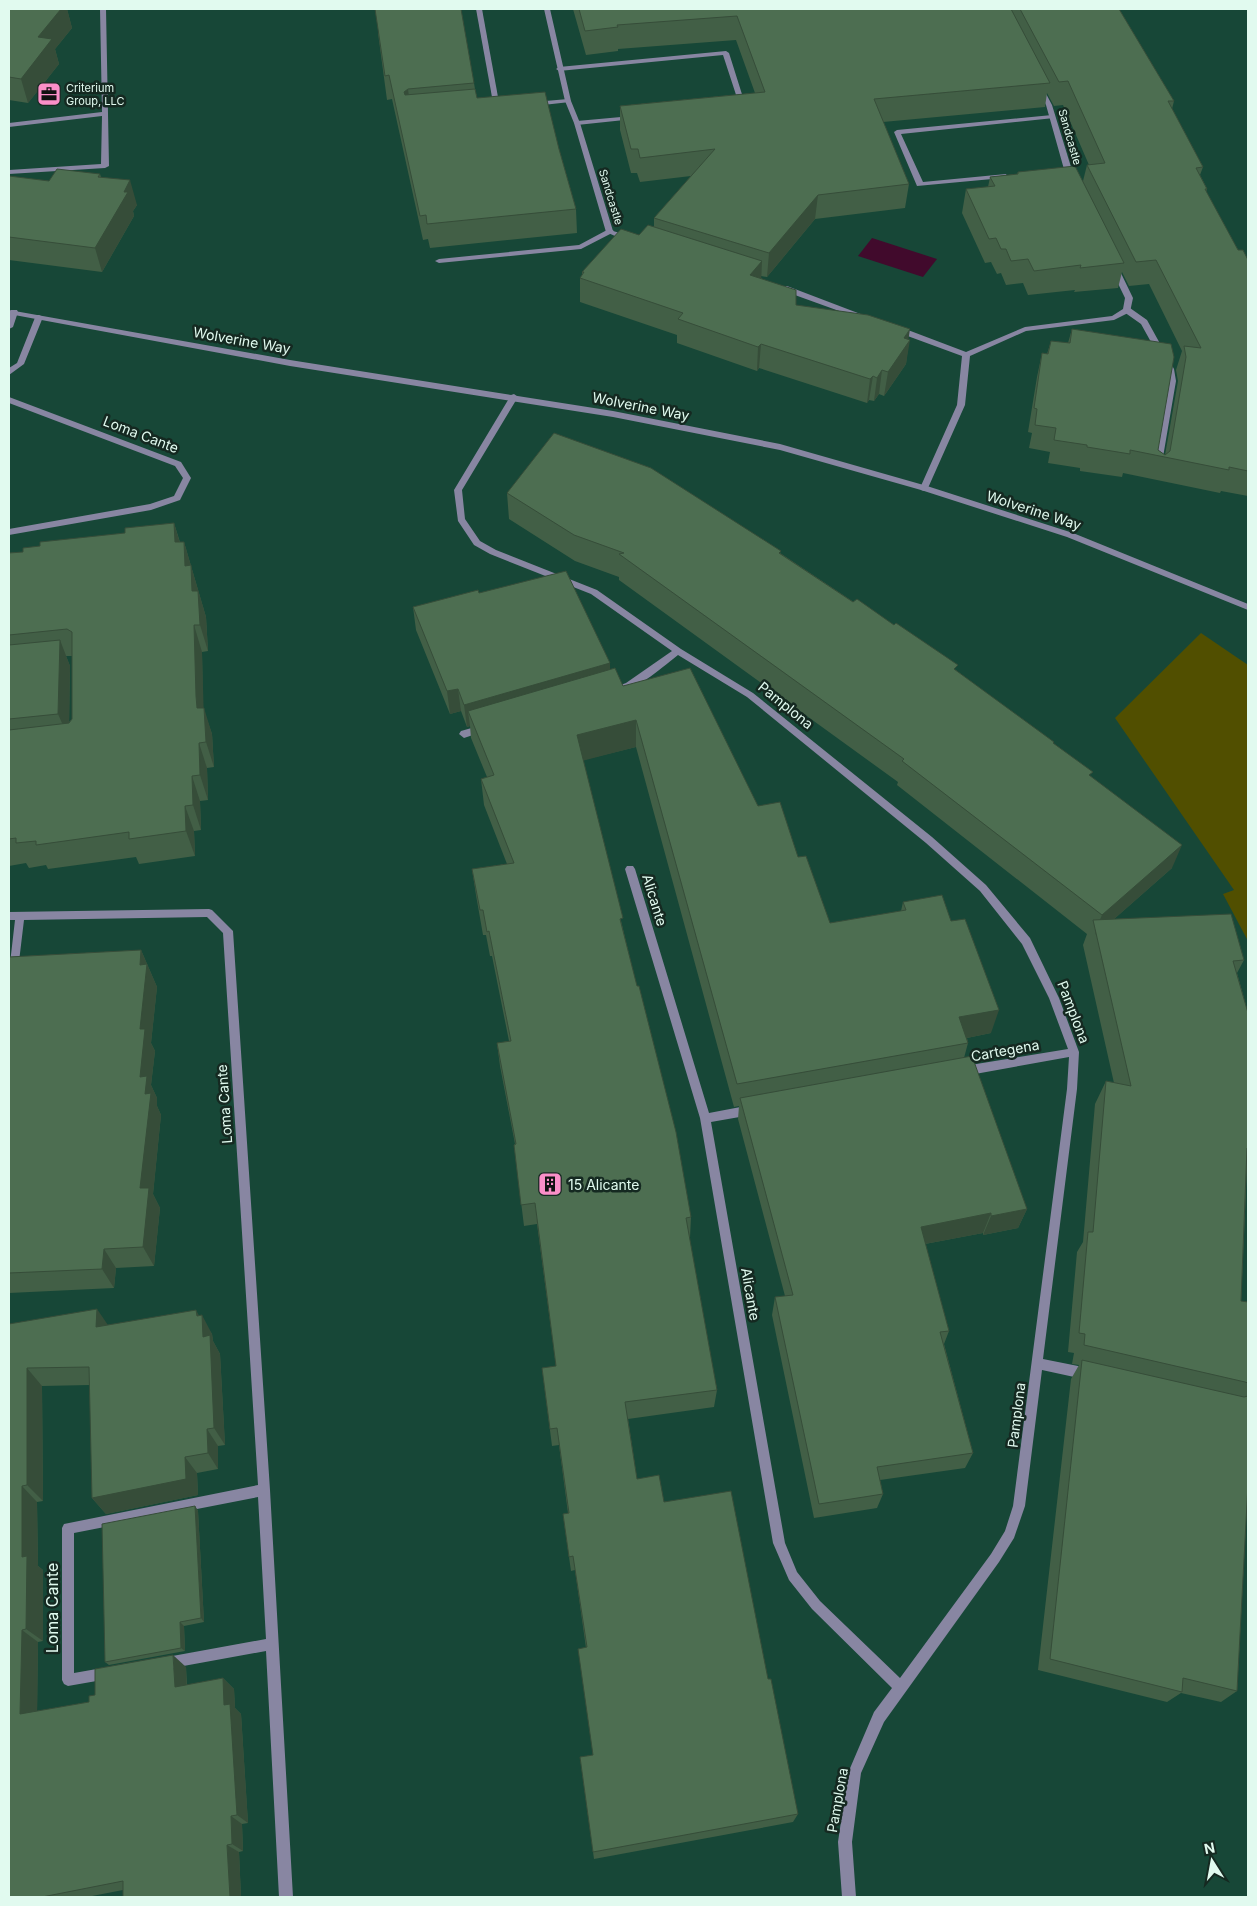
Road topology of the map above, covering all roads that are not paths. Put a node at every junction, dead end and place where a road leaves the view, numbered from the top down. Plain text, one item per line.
1 (103, 9) edge
2 (479, 9) edge
3 (547, 9) edge
4 (559, 68) junction
5 (1036, 79) edge
6 (568, 101) junction
7 (524, 105) edge
8 (506, 107) edge
9 (734, 107) edge
10 (497, 108) junction
11 (488, 109) edge
12 (105, 114) junction
13 (636, 117) edge
14 (1052, 117) junction
15 (577, 123) junction
16 (9, 125) edge
17 (1068, 170) junction
18 (1058, 171) edge
19 (9, 172) edge
20 (1008, 176) edge
21 (1074, 186) edge
22 (610, 232) junction
23 (637, 241) edge
24 (1108, 255) edge
25 (439, 261) dead end
26 (776, 285) edge
27 (1127, 310) junction
28 (12, 312) edge
29 (39, 317) junction
30 (876, 321) edge
31 (885, 325) edge
32 (9, 327) edge
33 (966, 355) junction
34 (9, 372) edge
35 (514, 397) junction
36 (9, 400) edge
37 (1156, 474) edge
38 (924, 488) junction
39 (9, 532) edge
40 (1248, 607) edge
41 (678, 651) junction
42 (611, 691) edge
43 (491, 726) edge
44 (464, 734) edge
45 (630, 869) dead end
46 (15, 916) edge
47 (11, 982) edge
48 (1074, 1052) junction
49 (957, 1072) edge
50 (763, 1107) edge
51 (705, 1118) junction
52 (1038, 1363) junction
53 (1104, 1378) edge
54 (264, 1490) junction
55 (271, 1644) junction
56 (155, 1665) edge
57 (116, 1672) edge
58 (901, 1688) junction
59 (286, 1897) edge
60 (849, 1897) edge

1 - 12 street
2 - 10 street
3 - 4 street, Sandcastle
4 - 6 street, Sandcastle
4 - 9 street
5 - 14 street, Sandcastle
6 - 7 street
6 - 15 street, Sandcastle
8 - 10 street
10 - 11 street
12 - 16 street
12 - 19 street
13 - 15 street
14 - 17 street, Sandcastle
14 - 20 street
15 - 22 street, Sandcastle
17 - 18 street
17 - 21 street, Sandcastle
22 - 23 street, Sandcastle
22 - 25 street
24 - 27 street
26 - 30 street
27 - 33 street
27 - 37 street
28 - 29 street, Wolverine Way
28 - 32 street
29 - 34 street
29 - 35 street, Wolverine Way
31 - 33 street
33 - 38 street
35 - 38 street, Wolverine Way
35 - 41 street, Pamplona
36 - 39 street, Loma Cante
38 - 40 street, Wolverine Way
41 - 42 street
41 - 48 street, Pamplona
43 - 44 street
45 - 51 street, Alicante
46 - 47 street, Loma Cante
46 - 54 street, Loma Cante
48 - 49 street, Cartegena
48 - 52 street, Pamplona
50 - 51 street
51 - 58 street, Alicante
52 - 53 street
52 - 58 street, Pamplona
54 - 55 street, Loma Cante
54 - 57 street, Loma Cante
55 - 56 street
55 - 59 street, Loma Cante
58 - 60 street, Pamplona

